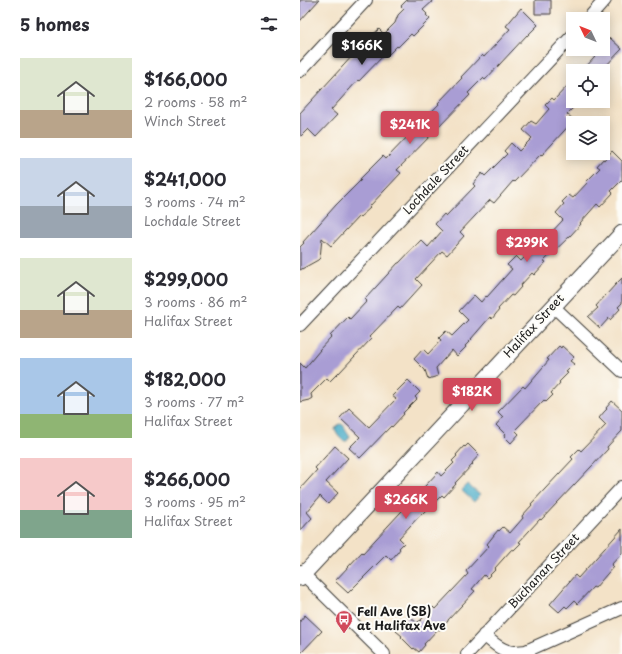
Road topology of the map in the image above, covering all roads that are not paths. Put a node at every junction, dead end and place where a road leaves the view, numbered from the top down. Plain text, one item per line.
1 (366, 0) edge
2 (606, 0) edge
3 (595, 12) edge
4 (566, 41) edge
5 (300, 71) edge
6 (622, 233) edge
7 (553, 306) junction
8 (300, 325) edge
9 (622, 371) edge
10 (622, 487) edge
11 (301, 574) edge
12 (622, 608) edge
13 (484, 635) junction
14 (384, 654) edge
15 (467, 654) edge

1 - 5 street
2 - 3 street
4 - 8 street, Lochdale Street
6 - 7 street, Halifax Street
7 - 9 street
7 - 11 street, Halifax Street
10 - 13 street, Buchanan Street
11 - 14 street
12 - 13 street
13 - 15 street, Buchanan Street

